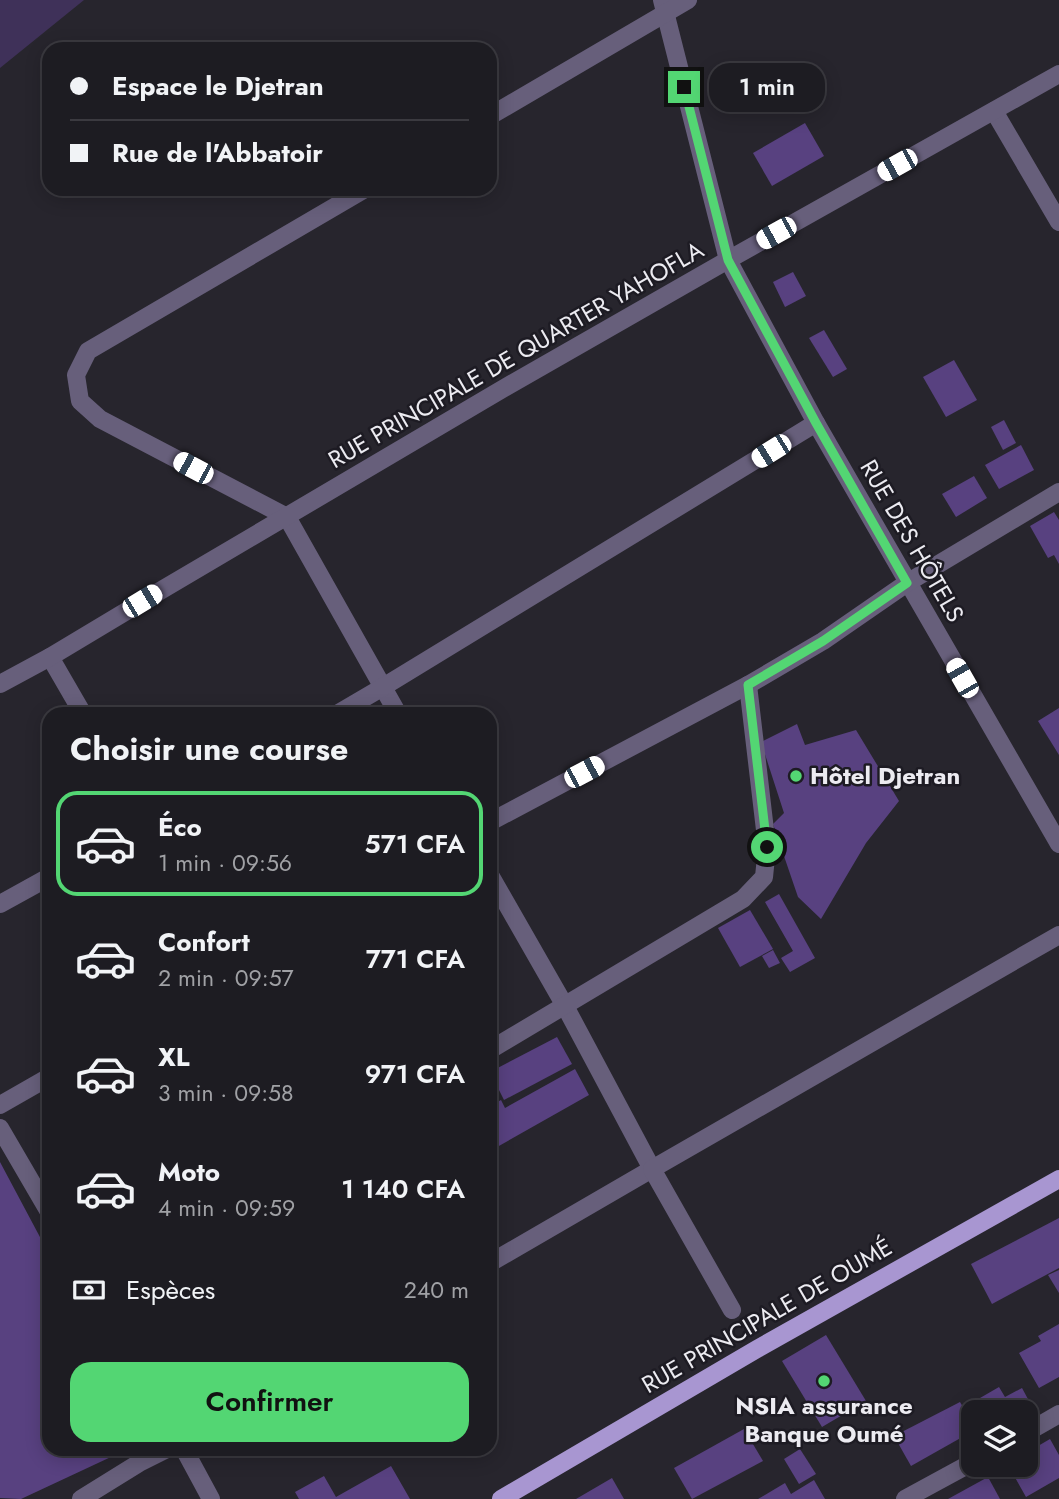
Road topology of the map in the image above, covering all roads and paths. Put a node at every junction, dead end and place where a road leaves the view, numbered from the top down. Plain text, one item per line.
1 (688, 0) edge
2 (663, 7) edge
3 (1059, 74) edge
4 (994, 111) junction
5 (497, 112) edge
6 (353, 196) edge
7 (1059, 222) edge
8 (728, 260) junction
9 (816, 423) junction
10 (1059, 492) edge
11 (287, 517) junction
12 (907, 583) junction
13 (50, 657) junction
14 (0, 684) edge
15 (748, 685) junction
16 (383, 687) junction
17 (79, 707) edge
18 (349, 707) edge
19 (394, 707) edge
20 (497, 818) edge
21 (1059, 844) edge
22 (42, 881) edge
23 (497, 887) edge
24 (0, 904) edge
25 (1059, 935) edge
26 (565, 1006) junction
27 (497, 1046) edge
28 (42, 1081) edge
29 (0, 1105) edge
30 (0, 1128) edge
31 (652, 1169) junction
32 (1059, 1179) edge
33 (42, 1200) edge
34 (497, 1259) edge
35 (732, 1310) dead end
36 (1059, 1414) edge
37 (1038, 1426) edge
38 (154, 1456) edge
39 (188, 1456) edge
40 (961, 1469) edge
41 (81, 1499) edge
42 (211, 1499) edge
43 (501, 1499) edge
44 (905, 1499) edge

1 - 2 street
2 - 5 street
2 - 8 street, RUE DES HÔTELS
3 - 4 street, RUE PRINCIPALE DE QUARTER YAHOFLA
4 - 7 street
4 - 8 street, RUE PRINCIPALE DE QUARTER YAHOFLA
6 - 11 street
8 - 9 street, RUE DES HÔTELS
8 - 11 street, RUE PRINCIPALE DE QUARTER YAHOFLA
9 - 12 street, RUE DES HÔTELS
9 - 16 street
10 - 12 street
11 - 13 street, RUE PRINCIPALE DE QUARTER YAHOFLA
11 - 16 street
12 - 15 street
12 - 21 street, RUE DES HÔTELS
13 - 14 street, RUE PRINCIPALE DE QUARTER YAHOFLA
13 - 17 street
15 - 20 street
15 - 26 street
16 - 18 street
16 - 19 street
22 - 24 street
23 - 26 street
25 - 31 street
26 - 27 street
26 - 31 street
28 - 29 street
30 - 33 street
31 - 34 street
31 - 35 street
32 - 43 main road, RUE PRINCIPALE DE OUMÉ
36 - 37 street
38 - 41 street
39 - 42 street
40 - 44 street

